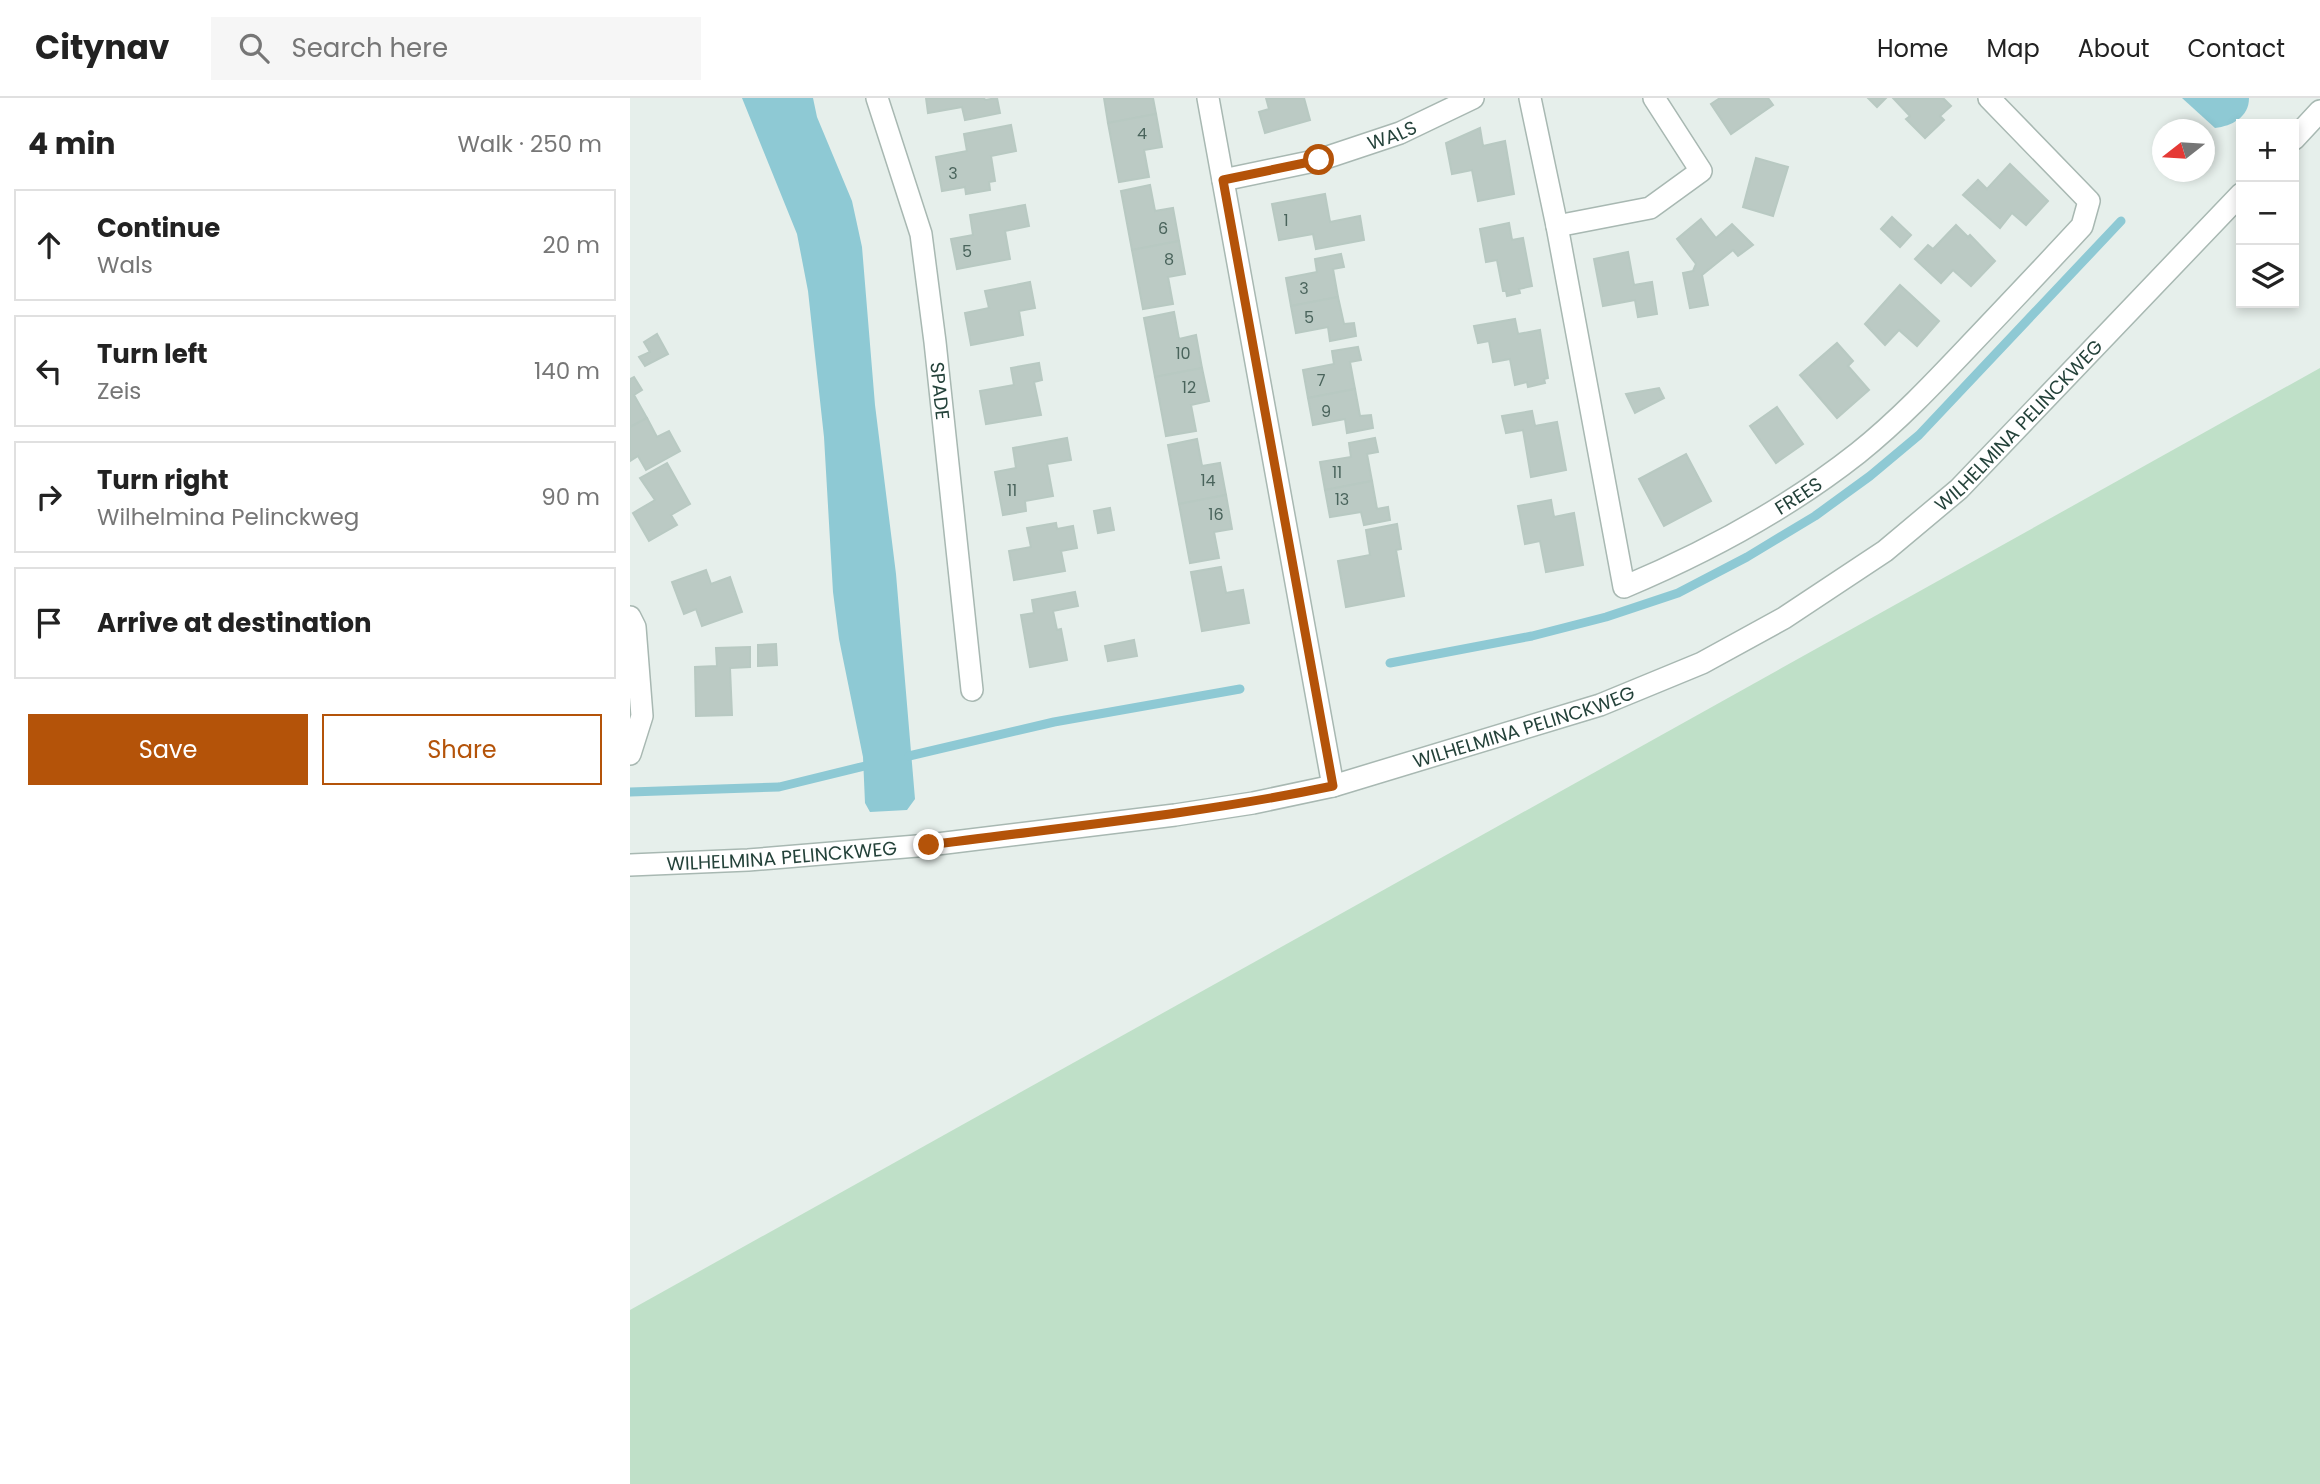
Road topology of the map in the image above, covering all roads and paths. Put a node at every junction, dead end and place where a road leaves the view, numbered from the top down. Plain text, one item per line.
1 (877, 98) edge
2 (1208, 98) edge
3 (1473, 98) edge
4 (1530, 98) edge
5 (1654, 98) edge
6 (1989, 98) edge
7 (2320, 111) edge
8 (2299, 133) edge
9 (1223, 180) junction
10 (2236, 199) edge
11 (1557, 226) junction
12 (630, 617) edge
13 (972, 690) dead end
14 (630, 754) edge
15 (1333, 786) junction
16 (630, 864) edge

1 - 13 street, SPADE
2 - 9 street
3 - 9 street, WALS
4 - 11 street, FREES
5 - 11 street
6 - 11 street, FREES
7 - 8 street
9 - 15 street
10 - 15 street, WILHELMINA PELINCKWEG
12 - 14 street
15 - 16 street, WILHELMINA PELINCKWEG

